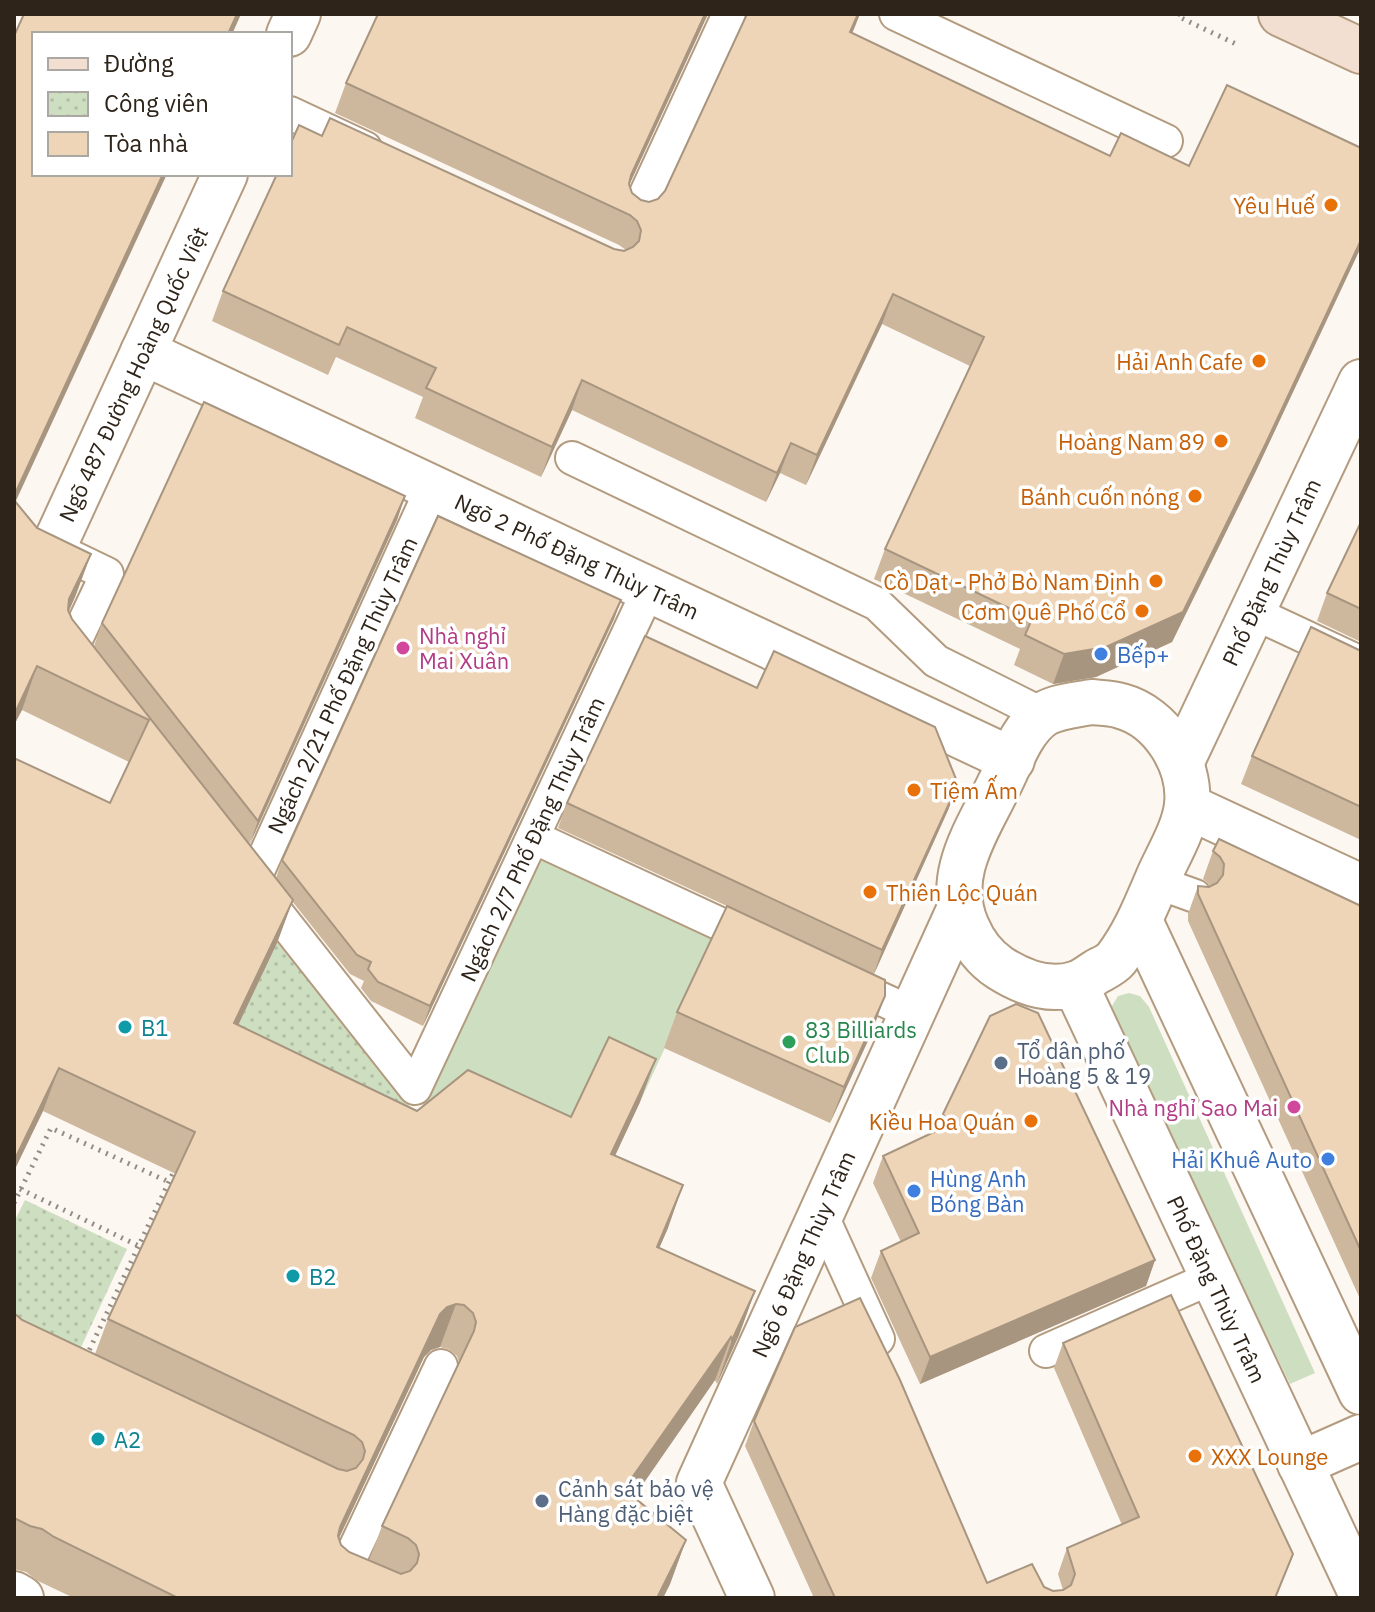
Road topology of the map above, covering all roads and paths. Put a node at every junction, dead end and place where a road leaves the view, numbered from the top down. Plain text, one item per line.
1 (729, 14) edge
2 (896, 14) edge
3 (1281, 14) edge
4 (1361, 51) edge
5 (292, 114) edge
6 (1166, 141) dead end
7 (388, 159) edge
8 (224, 176) edge
9 (637, 213) edge
10 (143, 352) junction
11 (1361, 382) edge
12 (572, 458) dead end
13 (432, 488) junction
14 (53, 548) joint
15 (649, 589) junction
16 (1252, 612) junction
17 (1361, 663) edge
18 (99, 686) edge
19 (1044, 715) junction
20 (1012, 760) junction
21 (1181, 763) junction
22 (1187, 806) junction
23 (533, 837) junction
24 (1361, 887) edge
25 (959, 910) junction
26 (1140, 921) junction
27 (1075, 984) junction
28 (912, 1013) junction
29 (415, 1088) joint
30 (182, 1154) edge
31 (169, 1182) junction
32 (20, 1189) junction
33 (14, 1203) edge
34 (155, 1211) junction
35 (821, 1214) junction
36 (169, 1218) edge
37 (139, 1246) junction
38 (1211, 1278) junction
39 (1046, 1351) dead end
40 (84, 1361) edge
41 (441, 1366) edge
42 (891, 1366) edge
43 (1361, 1392) edge
44 (1361, 1437) edge
45 (1300, 1464) junction
46 (336, 1588) edge
47 (1361, 1593) edge
48 (14, 1594) edge
49 (21, 1598) edge
50 (384, 1598) edge
51 (752, 1598) edge

1 - 9 lane
2 - 6 lane
3 - 4 main road
5 - 7 lane
8 - 10 street, Ngõ 487 Đường Hoàng Quốc Việt
10 - 13 street, Ngõ 2 Phố Đặng Thùy Trâm
10 - 14 street, Ngõ 487 Đường Hoàng Quốc Việt
11 - 16 street, Phố Đặng Thùy Trâm
12 - 19 lane
13 - 15 street, Ngõ 2 Phố Đặng Thùy Trâm
13 - 29 lane, Ngách 2/21 Phố Đặng Thùy Trâm
14 - 18 lane, Ngõ 487 Đường Hoàng Quốc Việt
15 - 20 street, Ngõ 2 Phố Đặng Thùy Trâm
15 - 23 lane, Ngách 2/7 Phố Đặng Thùy Trâm
16 - 17 lane
16 - 21 street, Phố Đặng Thùy Trâm
19 - 20 street
19 - 21 street
20 - 25 street
21 - 22 street
22 - 24 street
22 - 26 street
23 - 28 lane
23 - 29 lane, Ngách 2/7 Phố Đặng Thùy Trâm
25 - 27 street
25 - 28 street, Ngõ 6 Đặng Thùy Trâm
26 - 27 street
26 - 43 street
27 - 38 street, Phố Đặng Thùy Trâm
28 - 35 street, Ngõ 6 Đặng Thùy Trâm
30 - 31 path
31 - 32 path
31 - 34 path
32 - 33 path
32 - 37 path
34 - 36 path
34 - 37 path
35 - 42 lane
35 - 51 street, Ngõ 6 Đặng Thùy Trâm
37 - 40 path
38 - 39 lane
38 - 45 street, Phố Đặng Thùy Trâm
41 - 46 lane
44 - 45 street
45 - 47 street, Phố Đặng Thùy Trâm
46 - 50 lane
48 - 49 street

